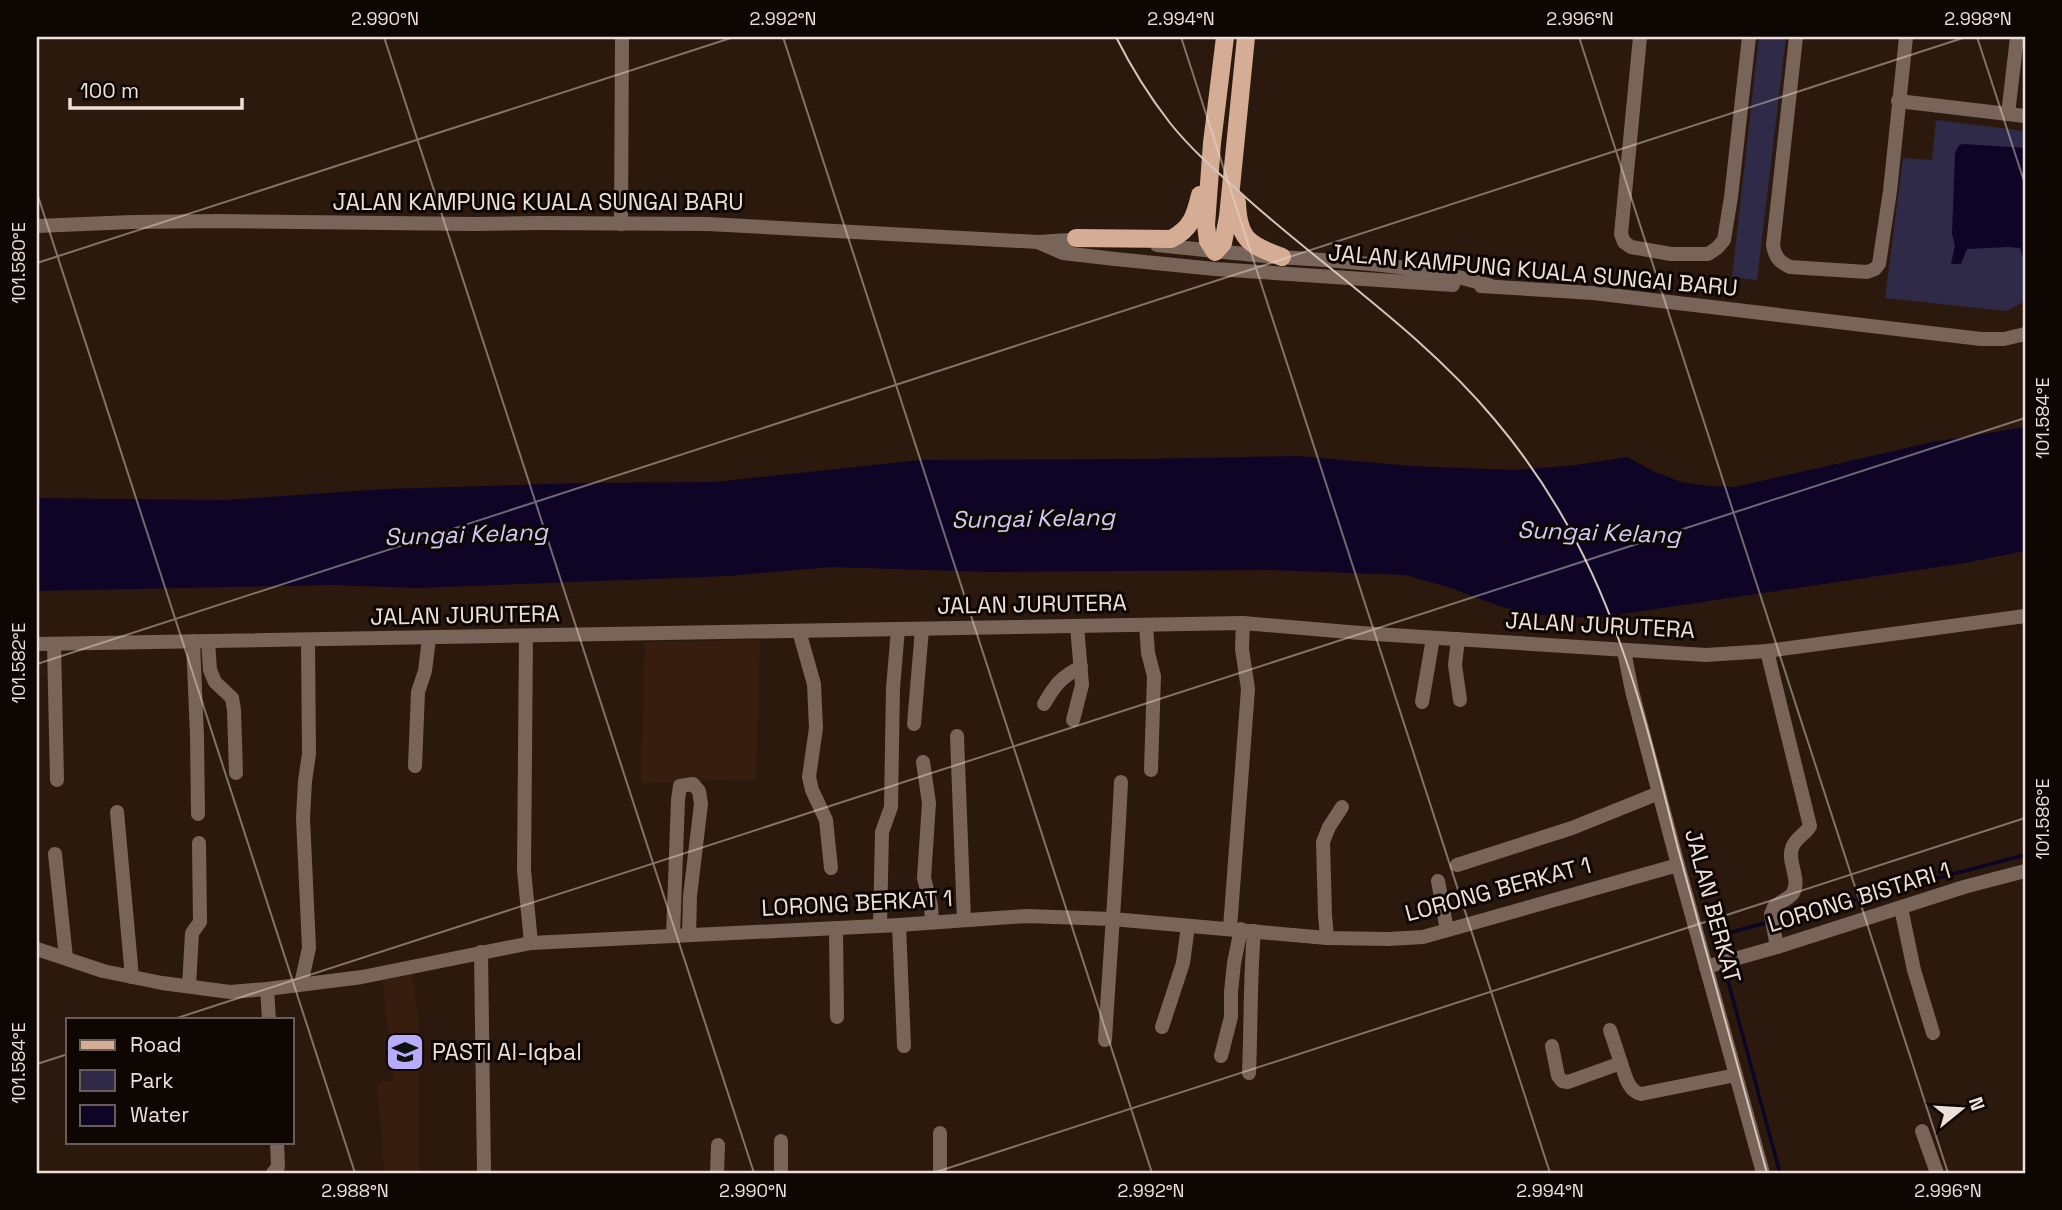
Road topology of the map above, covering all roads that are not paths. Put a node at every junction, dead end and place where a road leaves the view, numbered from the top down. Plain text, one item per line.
1 (622, 37) edge
2 (1225, 37) edge
3 (1246, 37) edge
4 (1640, 37) edge
5 (1749, 37) edge
6 (1796, 37) edge
7 (1906, 37) edge
8 (2017, 37) edge
9 (1898, 101) junction
10 (2008, 114) junction
11 (2025, 116) edge
12 (1236, 139) junction
13 (1212, 143) junction
14 (621, 224) junction
15 (37, 226) edge
16 (1076, 239) junction
17 (1038, 242) junction
18 (1215, 252) junction
19 (1094, 257) junction
20 (1282, 257) junction
21 (1332, 277) junction
22 (1489, 285) junction
23 (2025, 334) edge
24 (2025, 617) edge
25 (1243, 623) junction
26 (1146, 625) junction
27 (1077, 626) junction
28 (898, 629) junction
29 (922, 629) junction
30 (799, 631) junction
31 (526, 636) junction
32 (429, 638) junction
33 (1433, 638) junction
34 (1458, 639) junction
35 (309, 640) junction
36 (192, 641) junction
37 (208, 641) junction
38 (54, 643) junction
39 (37, 644) edge
40 (1623, 651) junction
41 (1768, 651) junction
42 (1081, 667) junction
43 (1460, 700) dead end
44 (1422, 702) dead end
45 (1044, 704) dead end
46 (1073, 720) dead end
47 (914, 724) dead end
48 (957, 736) dead end
49 (923, 762) dead end
50 (415, 766) dead end
51 (1151, 770) dead end
52 (236, 773) dead end
53 (57, 780) dead end
54 (1121, 782) dead end
55 (1659, 793) junction
56 (1342, 807) dead end
57 (117, 812) dead end
58 (198, 814) dead end
59 (199, 843) dead end
60 (55, 854) dead end
61 (1457, 865) dead end
62 (1678, 865) junction
63 (831, 868) dead end
64 (2025, 871) edge
65 (1438, 881) dead end
66 (1900, 908) junction
67 (1112, 919) junction
68 (964, 920) junction
69 (932, 922) junction
70 (880, 925) junction
71 (899, 925) junction
72 (1188, 926) junction
73 (836, 928) junction
74 (1242, 930) junction
75 (1447, 930) junction
76 (673, 935) junction
77 (689, 935) junction
78 (1327, 938) junction
79 (531, 943) junction
80 (1777, 947) junction
81 (37, 949) edge
82 (481, 952) junction
83 (66, 958) junction
84 (1711, 966) junction
85 (132, 977) junction
86 (301, 984) junction
87 (189, 986) junction
88 (267, 989) junction
89 (837, 1017) dead end
90 (269, 1018) edge
91 (1162, 1027) dead end
92 (1610, 1030) dead end
93 (1933, 1033) dead end
94 (1105, 1041) dead end
95 (904, 1046) dead end
96 (1552, 1046) dead end
97 (1221, 1056) dead end
98 (1621, 1063) junction
99 (1248, 1073) dead end
100 (1736, 1075) junction
101 (1922, 1131) dead end
102 (940, 1133) dead end
103 (781, 1141) dead end
104 (277, 1144) edge
105 (718, 1145) dead end
106 (273, 1173) edge
107 (484, 1173) edge
108 (717, 1173) edge
109 (781, 1173) edge
110 (940, 1173) edge
111 (1763, 1173) edge
112 (1937, 1173) edge

1 - 14 street
2 - 13 main road
3 - 12 main road
4 - 5 street
6 - 9 street
7 - 9 street
8 - 10 street
9 - 10 street
10 - 11 street
12 - 18 main road
12 - 20 main road
13 - 16 main road
13 - 18 main road
14 - 15 street, JALAN KAMPUNG KUALA SUNGAI BARU
14 - 17 street, JALAN KAMPUNG KUALA SUNGAI BARU
16 - 17 street, JALAN KAMPUNG KUALA SUNGAI BARU
16 - 18 street, JALAN KAMPUNG KUALA SUNGAI BARU
17 - 19 street, JALAN KAMPUNG KUALA SUNGAI BARU
18 - 19 street
18 - 20 street, JALAN KAMPUNG KUALA SUNGAI BARU
18 - 21 street
19 - 21 street, JALAN KAMPUNG KUALA SUNGAI BARU
20 - 22 street, JALAN KAMPUNG KUALA SUNGAI BARU
21 - 22 street, JALAN KAMPUNG KUALA SUNGAI BARU
22 - 23 street, JALAN KAMPUNG KUALA SUNGAI BARU
24 - 41 street, JALAN JURUTERA
25 - 26 street, JALAN JURUTERA
25 - 33 street, JALAN JURUTERA
25 - 74 street
26 - 27 street, JALAN JURUTERA
26 - 51 street
27 - 29 street, JALAN JURUTERA
27 - 42 street
28 - 29 street, JALAN JURUTERA
28 - 30 street, JALAN JURUTERA
28 - 70 street
29 - 47 street
30 - 31 street, JALAN JURUTERA
30 - 63 street
31 - 32 street, JALAN JURUTERA
31 - 79 street
32 - 35 street, JALAN JURUTERA
32 - 50 street
33 - 34 street, JALAN JURUTERA
33 - 44 street
34 - 40 street, JALAN JURUTERA
34 - 43 street
35 - 37 street, JALAN JURUTERA
35 - 86 street
36 - 37 street, JALAN JURUTERA
36 - 38 street, JALAN JURUTERA
36 - 58 street
37 - 52 street
38 - 39 street, JALAN JURUTERA
38 - 53 street
40 - 41 street, JALAN JURUTERA
40 - 55 street, JALAN BERKAT
41 - 80 street
42 - 45 street
42 - 46 street
48 - 68 street
49 - 69 street
54 - 67 street
55 - 61 street
55 - 62 street, JALAN BERKAT
56 - 78 street
57 - 85 street
59 - 87 street
60 - 83 street
62 - 75 street, LORONG BERKAT 1
62 - 84 street, JALAN BERKAT
64 - 66 street, LORONG BISTARI 1
65 - 75 street
66 - 80 street, LORONG BISTARI 1
66 - 93 street
67 - 68 street, LORONG BERKAT 1
67 - 72 street, LORONG BERKAT 1
67 - 94 street
68 - 69 street, LORONG BERKAT 1
69 - 71 street, LORONG BERKAT 1
70 - 71 street, LORONG BERKAT 1
70 - 73 street, LORONG BERKAT 1
71 - 95 street
72 - 74 street, LORONG BERKAT 1
72 - 91 street
73 - 77 street, LORONG BERKAT 1
73 - 89 street
74 - 78 street, LORONG BERKAT 1
74 - 97 street
74 - 99 street
75 - 78 street, LORONG BERKAT 1
76 - 77 street, LORONG BERKAT 1
76 - 77 street
76 - 79 street, LORONG BERKAT 1
79 - 82 street, LORONG BERKAT 1
80 - 84 street, LORONG BISTARI 1
81 - 83 street, LORONG BERKAT 1
82 - 86 street, LORONG BERKAT 1
82 - 107 street
83 - 85 street, LORONG BERKAT 1
84 - 100 street, JALAN BERKAT
85 - 87 street, LORONG BERKAT 1
86 - 88 street, LORONG BERKAT 1
87 - 88 street, LORONG BERKAT 1
88 - 90 street
92 - 98 street
96 - 98 street
98 - 100 street
100 - 111 street, JALAN BERKAT
101 - 112 street
102 - 110 street
103 - 109 street
104 - 106 street
105 - 108 street

